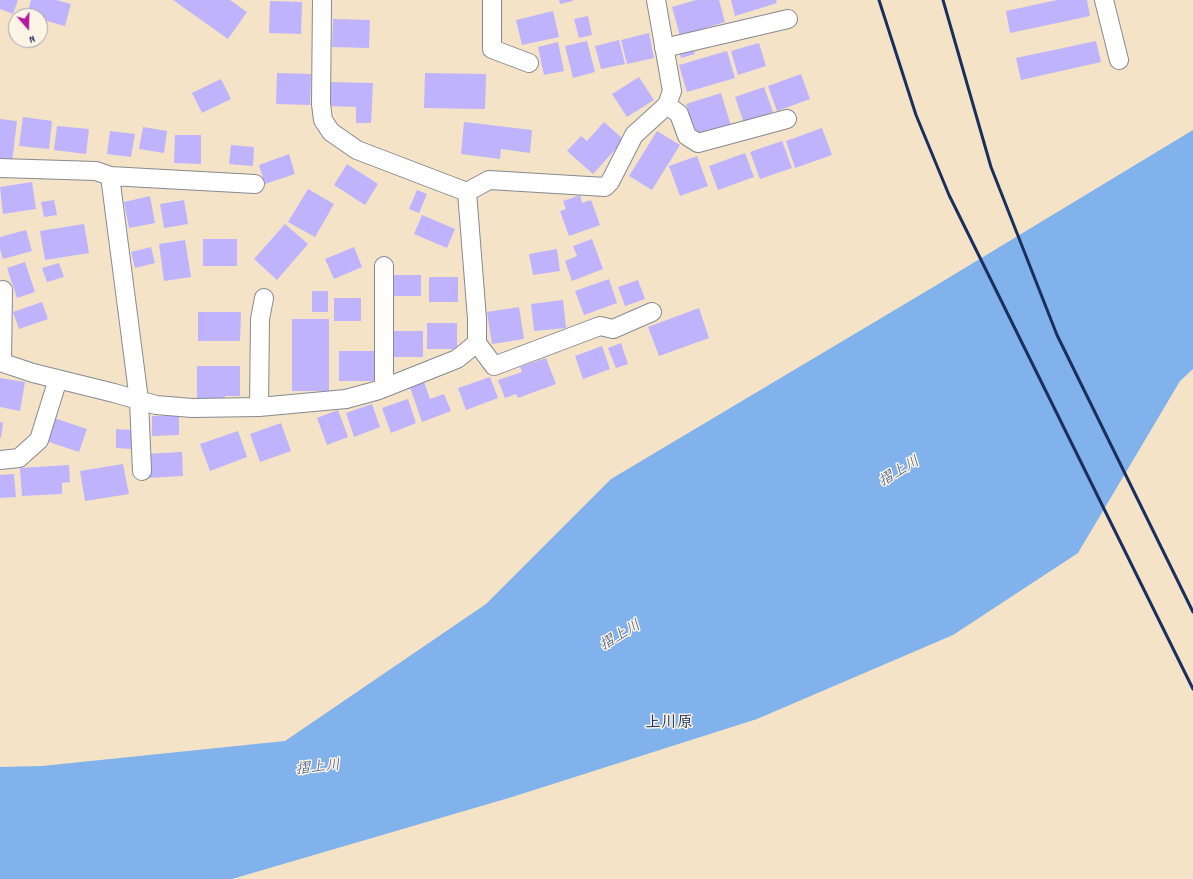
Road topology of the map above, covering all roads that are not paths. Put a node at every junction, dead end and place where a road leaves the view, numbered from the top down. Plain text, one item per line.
1 (322, 0) edge
2 (492, 0) edge
3 (656, 0) edge
4 (1104, 0) edge
5 (788, 19) dead end
6 (664, 48) junction
7 (1119, 60) dead end
8 (529, 62) dead end
9 (666, 105) junction
10 (787, 119) dead end
11 (0, 168) edge
12 (110, 176) junction
13 (255, 184) dead end
14 (467, 192) junction
15 (384, 266) dead end
16 (3, 290) dead end
17 (264, 298) dead end
18 (652, 312) dead end
19 (477, 343) junction
20 (1, 362) edge
21 (58, 379) junction
22 (384, 388) junction
23 (139, 400) junction
24 (259, 407) junction
25 (0, 460) edge
26 (142, 471) dead end

1 - 14 street
2 - 8 street
3 - 6 street
4 - 7 street
5 - 6 street
6 - 9 street
9 - 10 street
9 - 14 street
11 - 12 street
12 - 13 street
12 - 23 street
14 - 19 street
15 - 22 street
16 - 20 street
17 - 24 street
18 - 19 street
19 - 22 street
20 - 21 street
21 - 23 street
21 - 25 street
22 - 24 street
23 - 24 street
23 - 26 street

